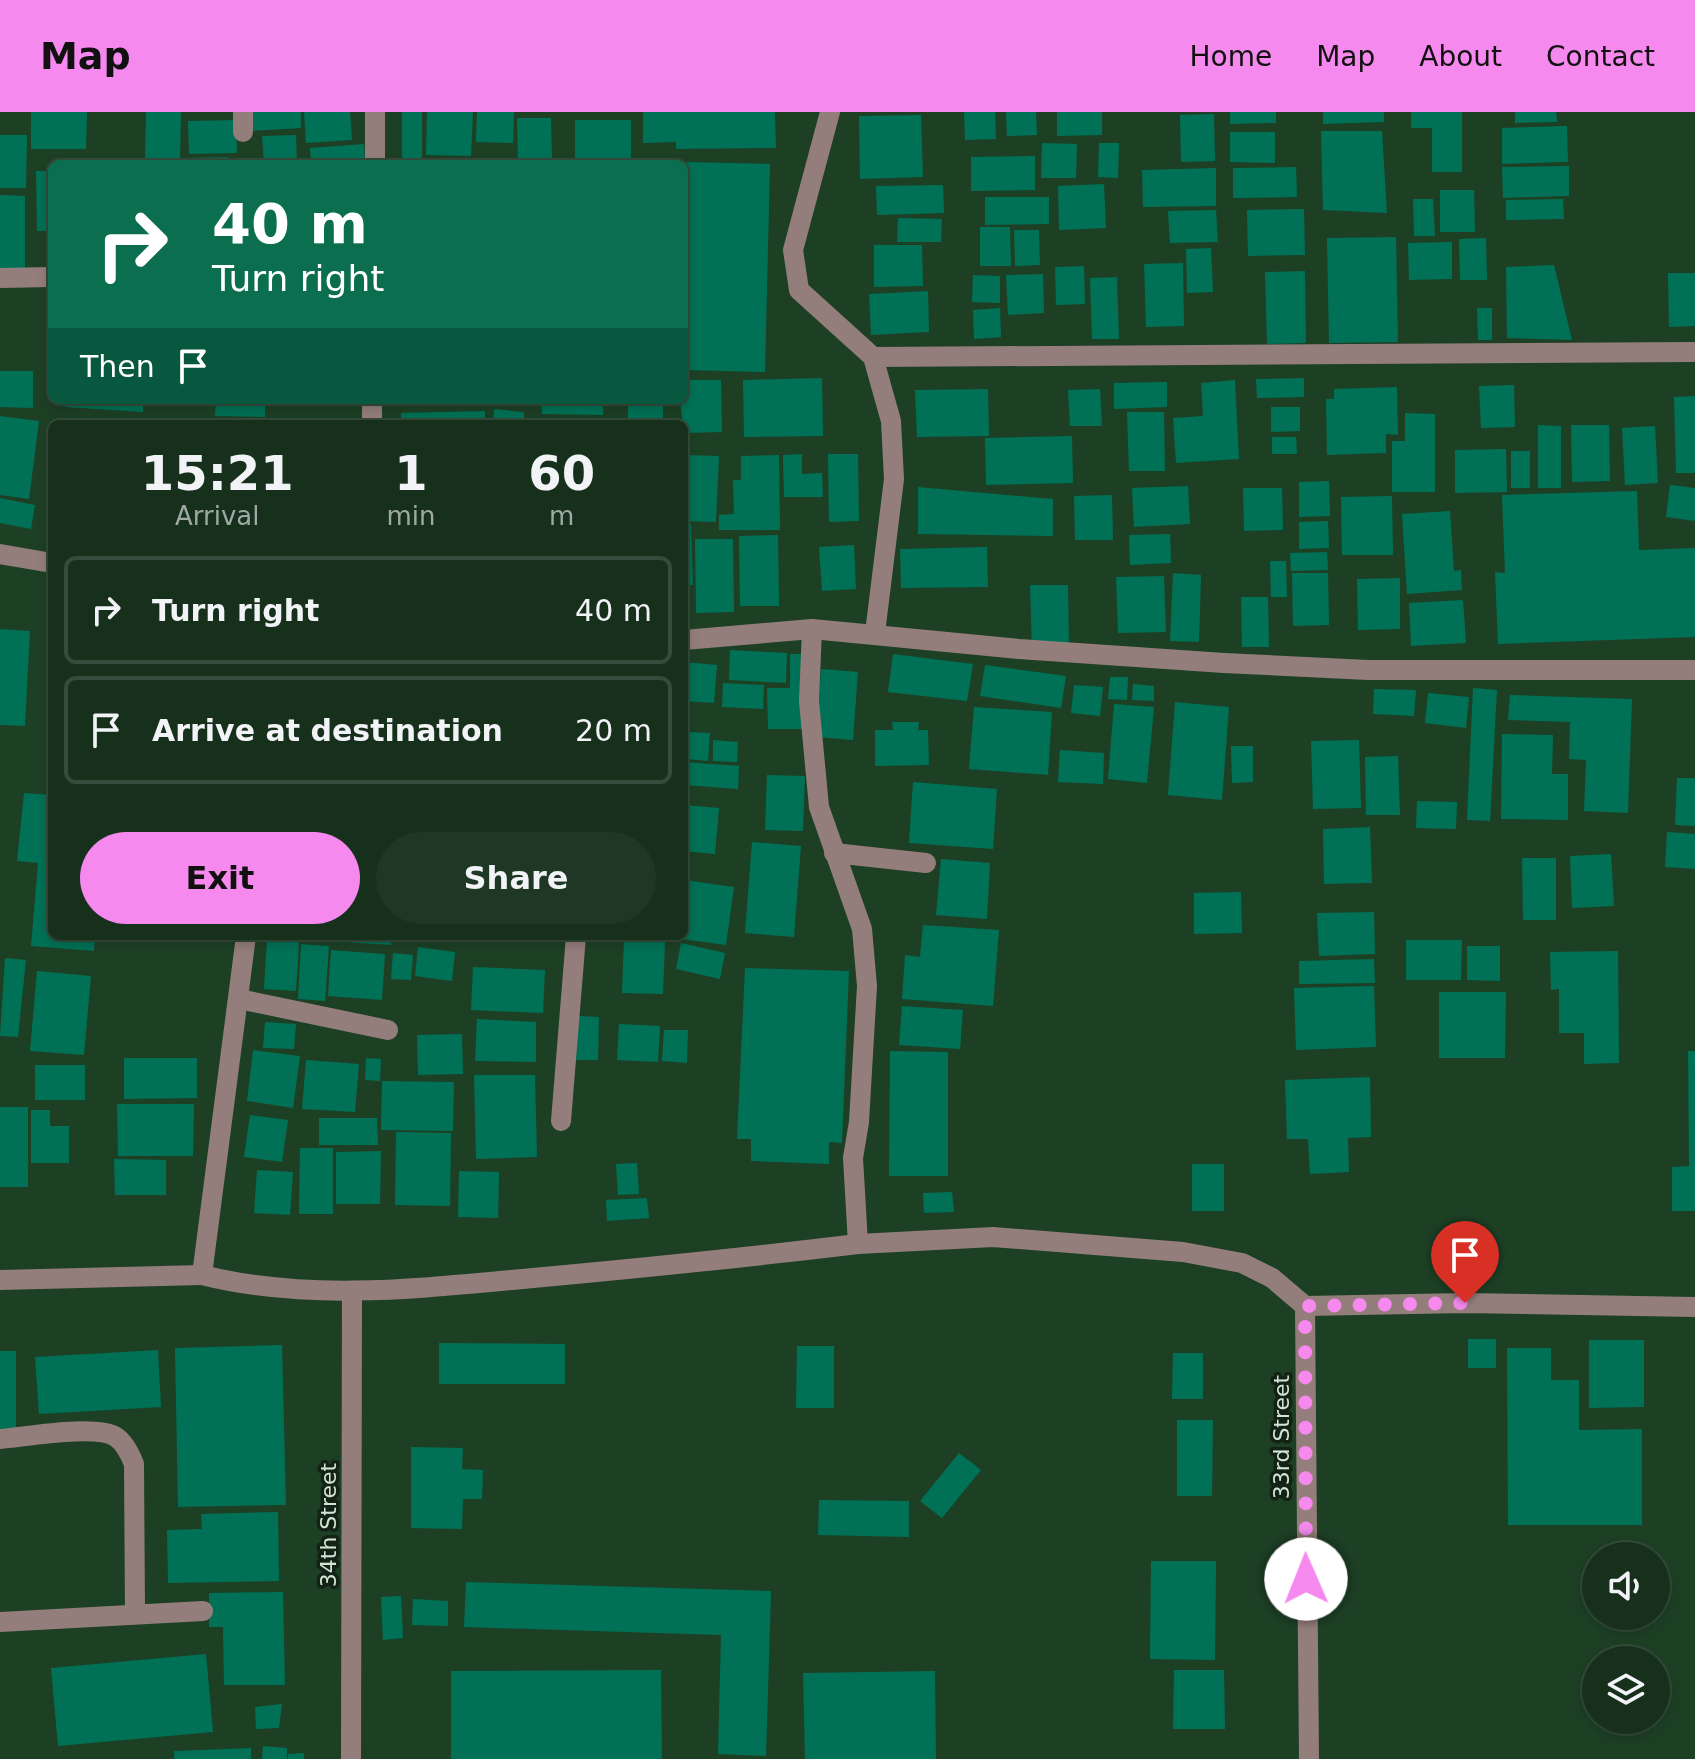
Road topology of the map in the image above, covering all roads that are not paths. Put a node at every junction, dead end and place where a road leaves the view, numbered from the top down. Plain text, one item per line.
1 (375, 112) edge
2 (830, 112) edge
3 (375, 160) edge
4 (48, 277) edge
5 (0, 278) edge
6 (1695, 352) edge
7 (873, 357) junction
8 (0, 554) edge
9 (48, 562) edge
10 (812, 629) junction
11 (875, 633) junction
12 (688, 640) edge
13 (1695, 670) edge
14 (834, 853) junction
15 (926, 863) dead end
16 (246, 940) edge
17 (576, 940) edge
18 (239, 999) junction
19 (388, 1030) dead end
20 (561, 1121) dead end
21 (858, 1244) junction
22 (202, 1275) junction
23 (0, 1280) edge
24 (352, 1291) junction
25 (1305, 1306) junction
26 (1695, 1307) edge
27 (0, 1439) edge
28 (203, 1611) dead end
29 (135, 1613) junction
30 (0, 1622) edge
31 (351, 1759) edge
32 (1309, 1759) edge

1 - 3 street
2 - 7 street
4 - 5 street
6 - 7 street
7 - 11 street
8 - 9 street
10 - 11 street
10 - 12 street
10 - 14 street
11 - 13 street
14 - 15 street
14 - 21 street
16 - 18 street
17 - 20 street
18 - 19 street
18 - 22 street
21 - 24 street
21 - 25 street
22 - 23 street
22 - 24 street
24 - 31 street, 34th Street
25 - 26 street
25 - 32 street, 33rd Street
27 - 29 street
28 - 29 street
29 - 30 street

